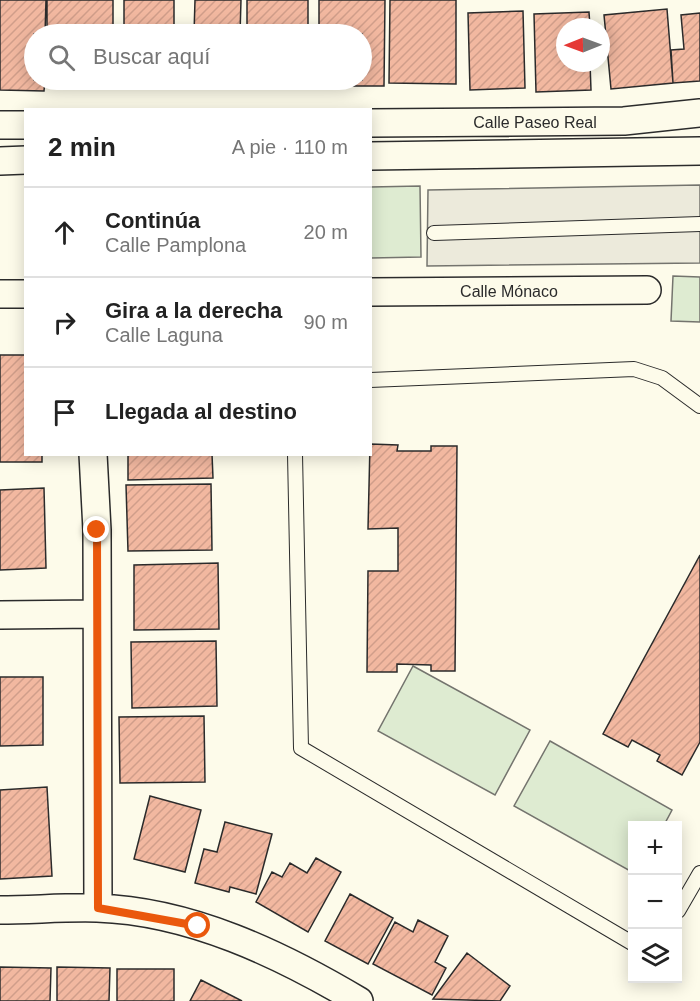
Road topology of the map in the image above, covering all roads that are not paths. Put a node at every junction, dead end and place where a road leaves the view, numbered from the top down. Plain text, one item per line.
1 (700, 113) edge
2 (372, 123) edge
3 (0, 125) edge
4 (24, 125) edge
5 (700, 151) edge
6 (372, 156) edge
7 (0, 160) edge
8 (24, 160) edge
9 (700, 224) edge
10 (434, 233) dead end
11 (647, 290) dead end
12 (372, 292) edge
13 (0, 294) edge
14 (24, 294) edge
15 (372, 380) edge
16 (700, 406) edge
17 (93, 456) edge
18 (295, 456) edge
19 (97, 614) junction
20 (0, 615) edge
21 (700, 873) edge
22 (682, 904) edge
23 (98, 908) junction
24 (0, 910) edge
25 (628, 940) edge
26 (359, 1001) edge

1 - 2 street, Calle Paseo Real
3 - 4 street
5 - 6 street, Calle Paseo Real
7 - 8 street
9 - 10 lane
11 - 12 street, Calle Mónaco
13 - 14 street
15 - 16 lane
17 - 19 street
18 - 25 lane
19 - 20 street
19 - 23 street
21 - 22 lane
23 - 24 street
23 - 26 street

